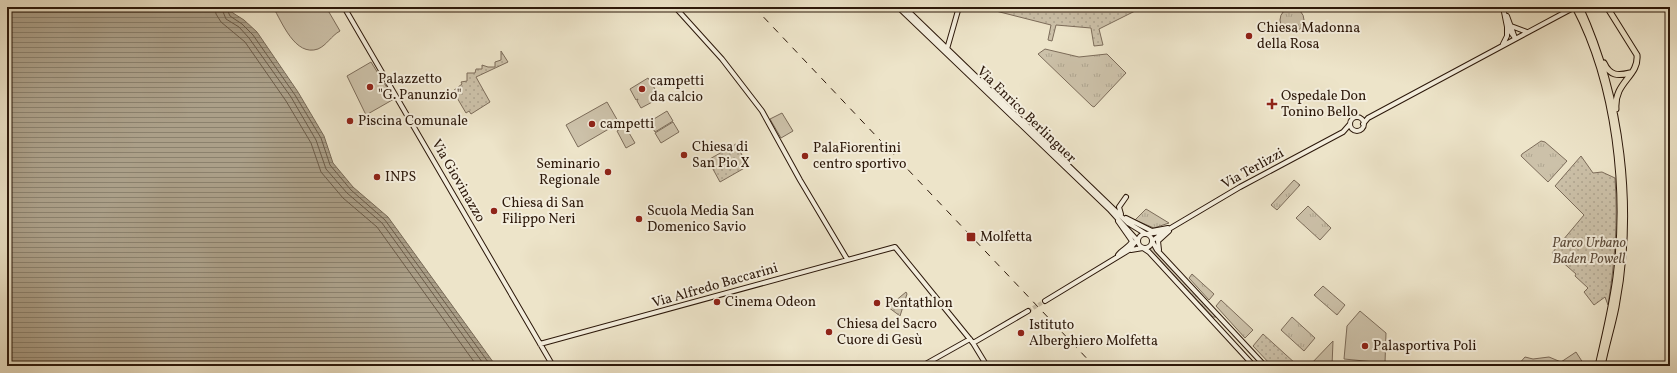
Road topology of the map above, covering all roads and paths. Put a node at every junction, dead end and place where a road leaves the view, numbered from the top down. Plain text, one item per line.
1 (344, 7) edge
2 (675, 7) edge
3 (680, 7) edge
4 (898, 7) edge
5 (904, 7) edge
6 (959, 7) edge
7 (1575, 7) edge
8 (1608, 7) edge
9 (1504, 8) edge
10 (1580, 11) edge
11 (681, 13) junction
12 (1509, 27) junction
13 (1527, 32) junction
14 (1515, 38) junction
15 (1593, 38) junction
16 (1501, 46) junction
17 (948, 47) junction
18 (947, 54) junction
19 (1631, 73) junction
20 (1368, 118) junction
21 (1360, 119) junction
22 (1350, 124) junction
23 (1363, 124) junction
24 (1354, 130) junction
25 (1343, 132) junction
26 (1617, 132) junction
27 (1126, 197) dead end
28 (1109, 209) junction
29 (1174, 226) junction
30 (1164, 232) junction
31 (1146, 234) junction
32 (1137, 240) junction
33 (1152, 241) junction
34 (1143, 248) junction
35 (1129, 250) junction
36 (1116, 257) junction
37 (1163, 257) junction
38 (847, 259) junction
39 (1045, 301) tunnel mouth
40 (1028, 311) tunnel mouth
41 (971, 341) junction
42 (540, 344) junction
43 (553, 366) edge
44 (922, 366) edge
45 (987, 366) edge
46 (1254, 366) edge
47 (1265, 366) edge
48 (1598, 366) edge
49 (1602, 366) edge

1 - 42 main road, Via Giovinazzo
2 - 11 main road
3 - 11 main road
4 - 18 main road, Via Enrico Berlinguer
5 - 17 main road, Via Enrico Berlinguer
6 - 17 main road
7 - 10 highway
7 - 13 main road
8 - 19 highway
9 - 12 main road
10 - 15 highway
10 - 48 highway
11 - 38 main road
12 - 13 main road
12 - 14 main road
12 - 16 main road
13 - 14 main road
14 - 16 main road
15 - 19 highway
15 - 26 highway
16 - 20 main road
17 - 18 main road
17 - 31 main road, Via Enrico Berlinguer
18 - 28 main road, Via Enrico Berlinguer
19 - 26 highway
20 - 21 main road
20 - 23 main road
21 - 22 main road
21 - 23 main road
22 - 24 main road
22 - 25 main road, Via Terlizzi
23 - 24 main road
24 - 25 main road, Via Terlizzi
25 - 29 main road, Via Terlizzi
26 - 49 highway
27 - 29 main road, Via Terlizzi
28 - 32 main road, Via Enrico Berlinguer
28 - 36 main road
29 - 30 main road, Via Terlizzi
29 - 37 main road, Via Terlizzi
30 - 31 main road, Via Terlizzi
30 - 33 main road, Via Terlizzi
31 - 32 main road
31 - 33 main road
32 - 34 main road
32 - 35 main road
33 - 34 main road
33 - 37 main road
34 - 35 main road
34 - 46 main road
35 - 36 main road
36 - 39 main road
37 - 47 main road
38 - 41 main road, Via Alfredo Baccarini
38 - 42 main road, Via Alfredo Baccarini
40 - 41 main road
41 - 44 main road
41 - 45 main road
42 - 43 main road, Via Giovinazzo

